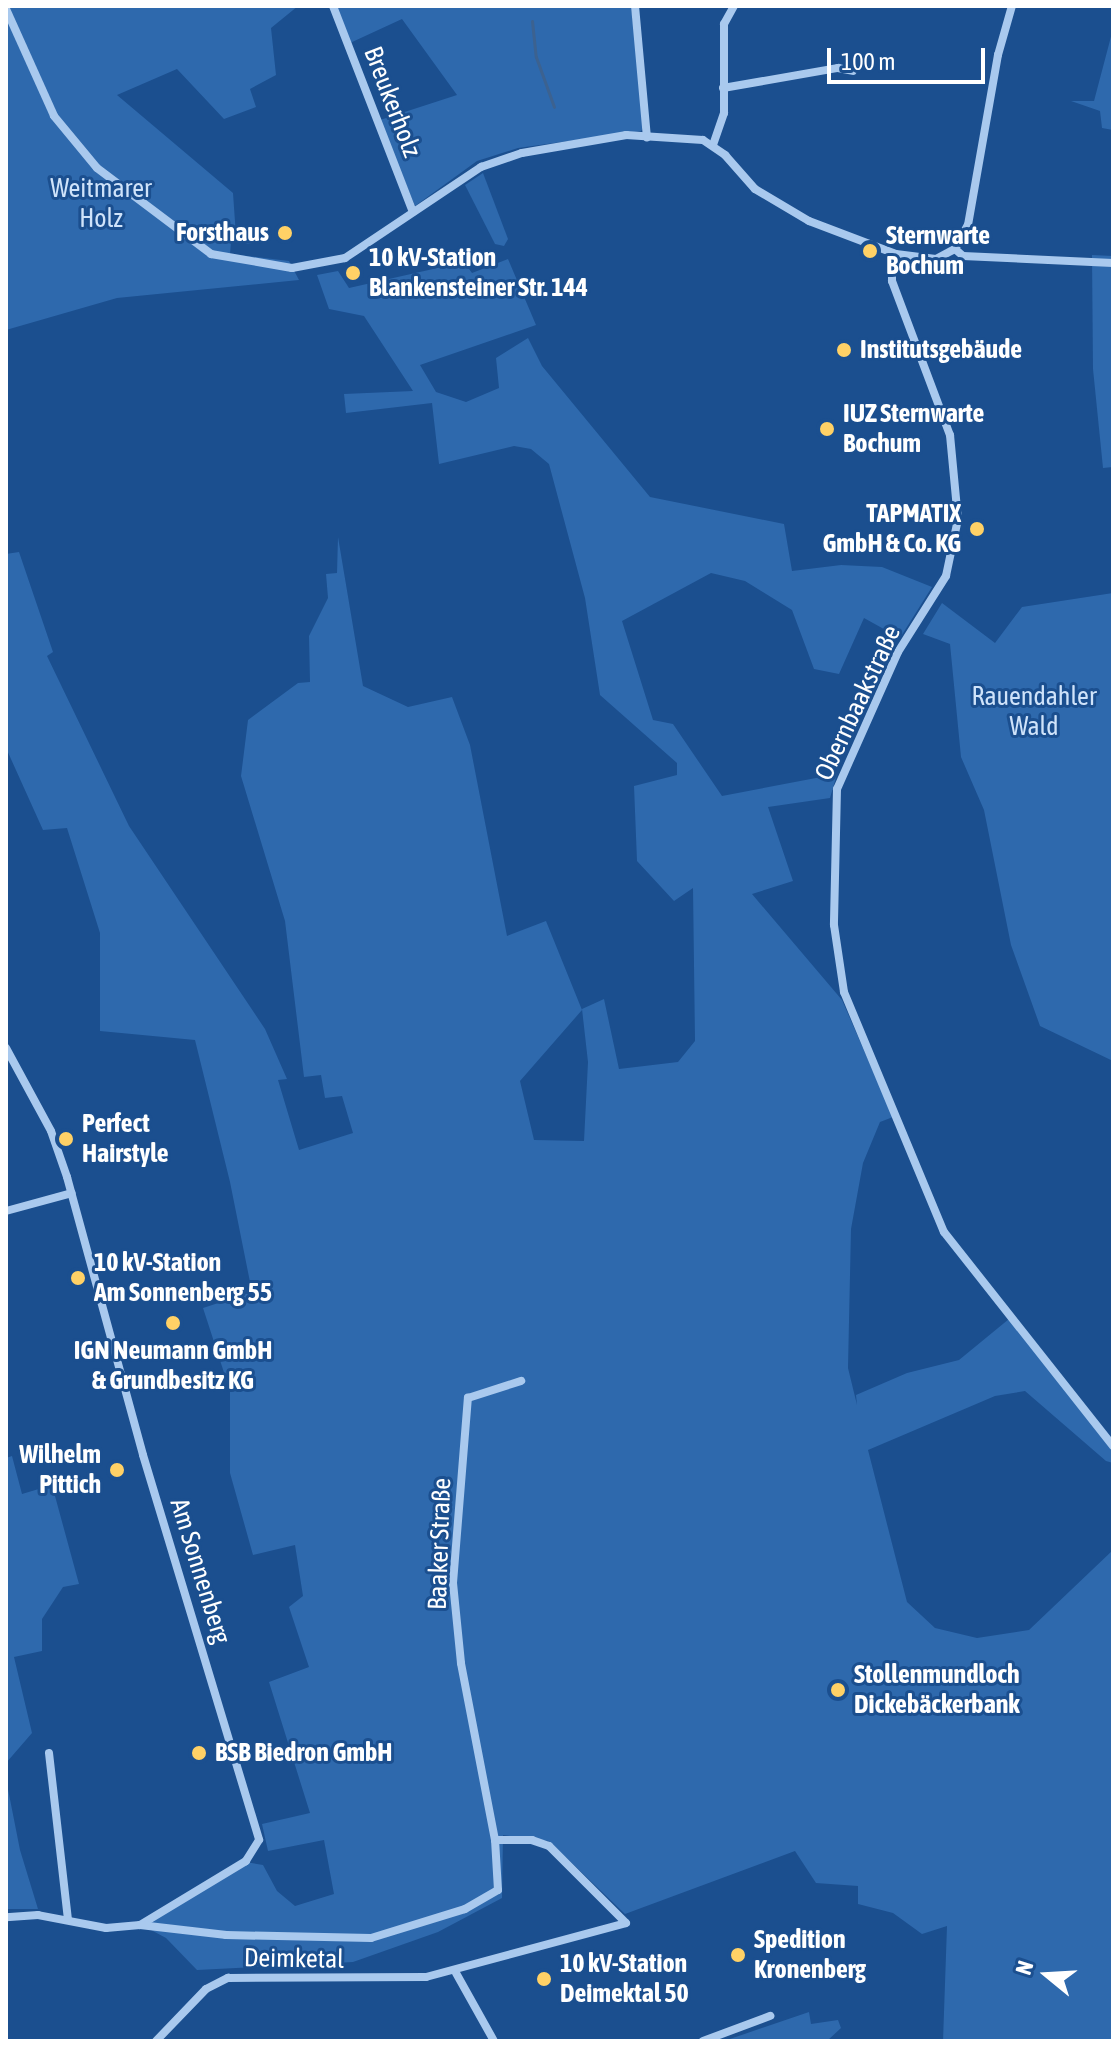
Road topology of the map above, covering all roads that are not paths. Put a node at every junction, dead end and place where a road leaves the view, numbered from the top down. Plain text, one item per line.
1 (333, 6) edge
2 (635, 6) edge
3 (734, 6) edge
4 (1012, 6) edge
5 (6, 9) edge
6 (853, 71) dead end
7 (723, 88) junction
8 (647, 137) junction
9 (713, 145) junction
10 (413, 212) junction
11 (955, 249) junction
12 (892, 253) junction
13 (1113, 263) edge
14 (6, 1048) edge
15 (72, 1193) junction
16 (6, 1211) edge
17 (521, 1381) dead end
18 (1113, 1446) edge
19 (49, 1753) dead end
20 (495, 1840) junction
21 (6, 1917) edge
22 (68, 1920) junction
23 (140, 1925) junction
24 (456, 1973) junction
25 (770, 2016) dead end
26 (156, 2041) edge
27 (494, 2041) edge
28 (703, 2041) edge

1 - 10 street, Breukerholz
2 - 8 street
3 - 7 street
4 - 11 street
5 - 10 street
6 - 7 street
7 - 9 street
8 - 9 street
8 - 10 street
9 - 12 street
11 - 12 street
11 - 13 street
12 - 18 street, Obernbaakstraße
14 - 15 street, Am Sonnenberg
15 - 16 street
15 - 23 street, Am Sonnenberg
17 - 20 street, Baaker Straße
19 - 22 street
20 - 23 street, Baaker Straße
20 - 24 street, Deimketal
21 - 22 street, Am Sonnenberg
22 - 23 street, Am Sonnenberg
24 - 26 street, Deimketal
24 - 27 street
25 - 28 street

